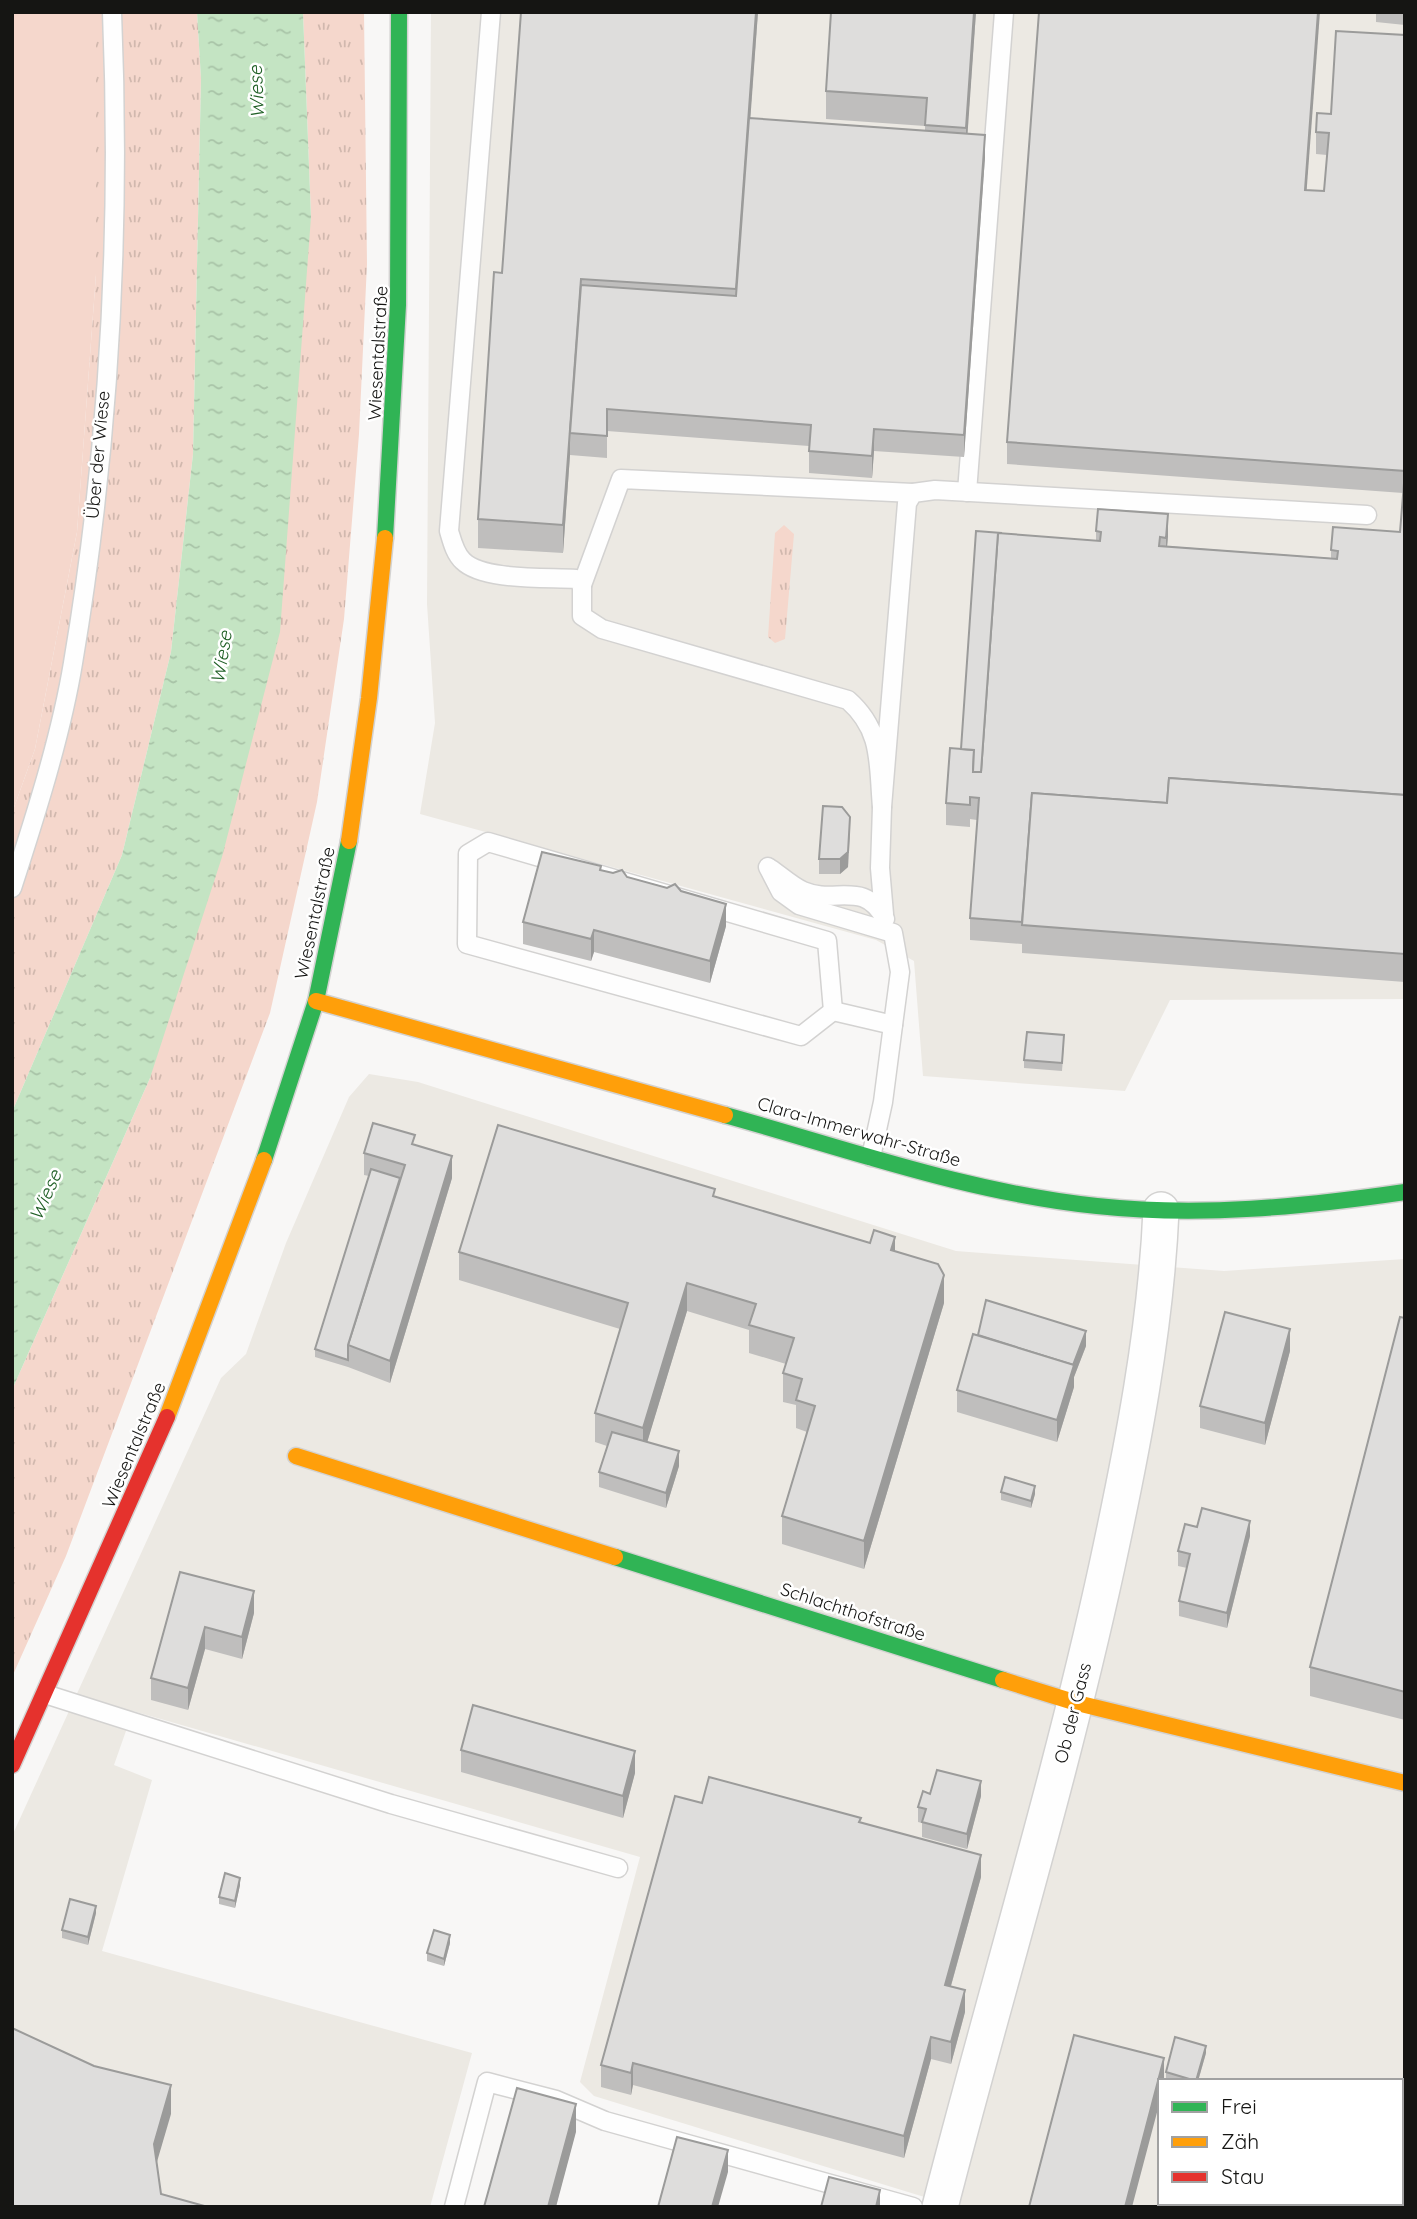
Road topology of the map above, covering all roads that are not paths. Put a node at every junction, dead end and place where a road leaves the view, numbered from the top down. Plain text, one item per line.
1 (112, 12) edge
2 (400, 12) edge
3 (491, 12) edge
4 (1004, 12) edge
5 (967, 492) junction
6 (913, 493) junction
7 (1367, 515) dead end
8 (582, 585) junction
9 (881, 807) junction
10 (12, 888) edge
11 (889, 926) junction
12 (316, 1001) junction
13 (833, 1011) junction
14 (893, 1025) junction
15 (871, 1157) junction
16 (1405, 1192) edge
17 (1161, 1210) junction
18 (296, 1456) dead end
19 (45, 1694) junction
20 (1077, 1703) junction
21 (12, 1765) edge
22 (1405, 1783) edge
23 (618, 1868) dead end
24 (454, 2207) edge
25 (913, 2207) edge
26 (940, 2207) edge

1 - 10 lane, Über der Wiese
2 - 12 street, Wiesentalstraße
3 - 8 lane
4 - 5 lane
5 - 6 lane
5 - 7 lane
6 - 8 lane
6 - 9 lane
8 - 9 lane
9 - 11 lane
11 - 11 lane
11 - 14 lane
12 - 15 street, Clara-Immerwahr-Straße
12 - 19 street, Wiesentalstraße
13 - 13 lane
13 - 14 lane
14 - 15 lane
15 - 17 street, Clara-Immerwahr-Straße
16 - 17 street, Clara-Immerwahr-Straße
17 - 20 street, Ob der Gass
18 - 20 street, Schlachthofstraße
19 - 21 street, Wiesentalstraße
19 - 23 lane
20 - 22 street, Schlachthofstraße
20 - 26 street, Ob der Gass
24 - 25 lane

